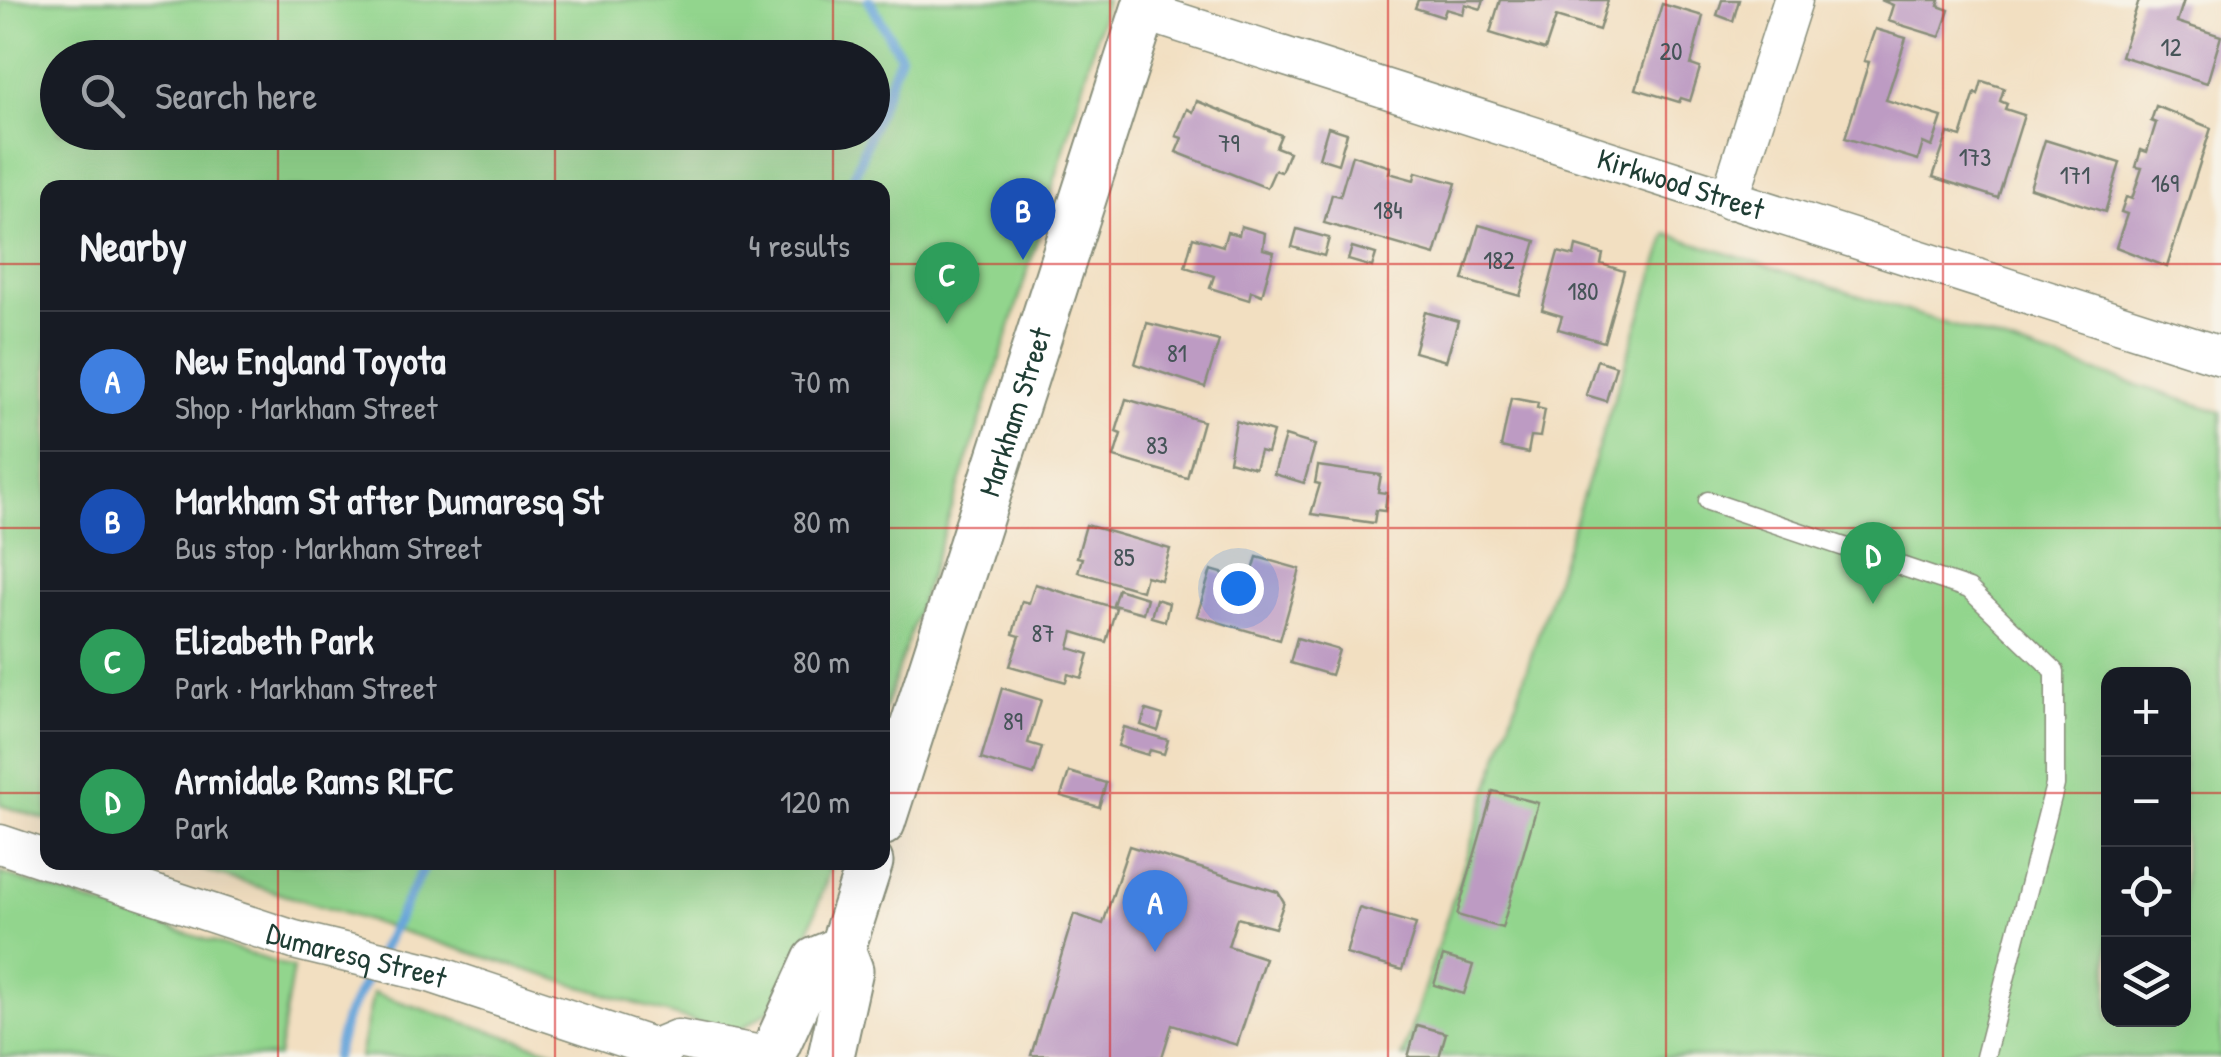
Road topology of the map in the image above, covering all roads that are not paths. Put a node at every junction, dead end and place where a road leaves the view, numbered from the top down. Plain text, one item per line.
1 (1793, 0) edge
2 (1145, 6) edge
3 (1729, 200) junction
4 (2221, 356) edge
5 (1708, 501) dead end
6 (890, 798) edge
7 (0, 844) edge
8 (40, 857) edge
9 (80, 870) edge
10 (867, 870) edge
11 (842, 949) junction
12 (766, 1052) edge
13 (657, 1053) edge
14 (832, 1057) edge
15 (1985, 1057) edge

1 - 3 street
2 - 3 street, Kirkwood Street
2 - 6 street, Markham Street
3 - 4 street, Kirkwood Street
5 - 15 lane
7 - 8 street
9 - 13 street, Dumaresq Street
10 - 11 street
11 - 12 street
11 - 14 street
12 - 13 street, Dumaresq Street
12 - 14 street

